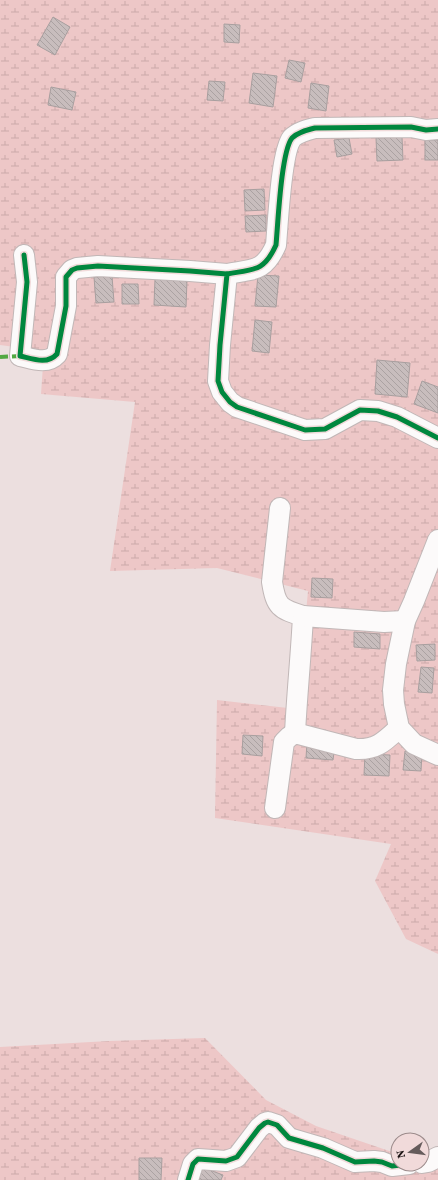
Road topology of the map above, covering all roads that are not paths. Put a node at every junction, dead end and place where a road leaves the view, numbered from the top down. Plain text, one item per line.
1 (438, 130) edge
2 (24, 255) dead end
3 (227, 274) junction
4 (438, 438) edge
5 (280, 508) dead end
6 (438, 540) edge
7 (303, 616) junction
8 (405, 621) junction
9 (399, 728) junction
10 (295, 733) junction
11 (438, 755) edge
12 (275, 808) dead end
13 (390, 1165) edge
14 (188, 1180) edge

1 - 3 street
2 - 3 street
3 - 4 street
5 - 7 street
6 - 8 street
7 - 8 street
7 - 10 street
8 - 9 street
9 - 10 street
9 - 11 street
10 - 12 street
13 - 14 street

